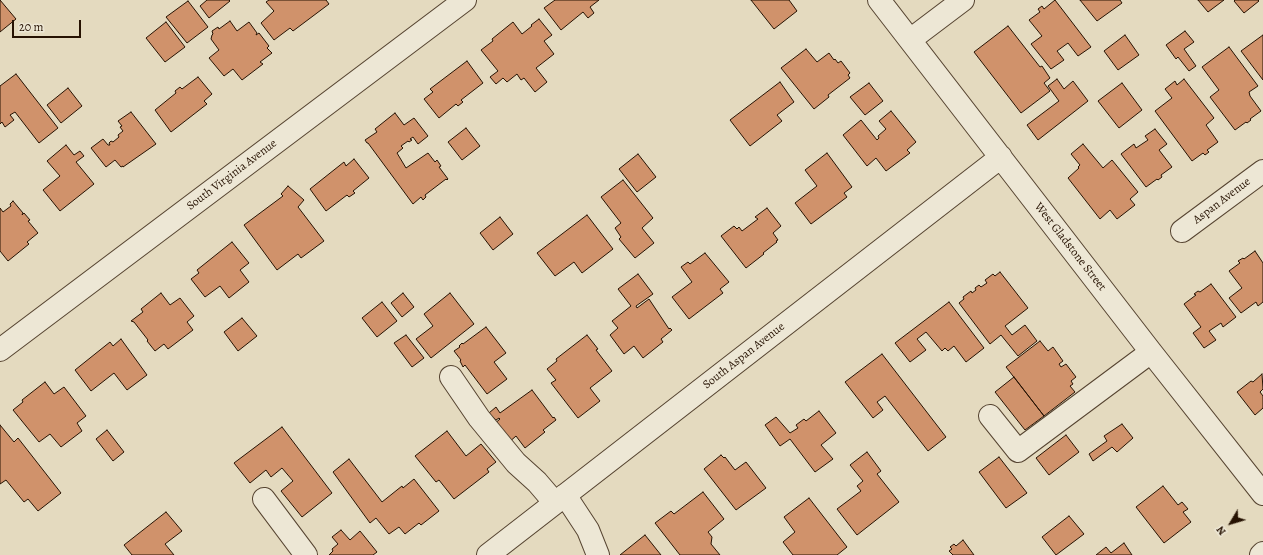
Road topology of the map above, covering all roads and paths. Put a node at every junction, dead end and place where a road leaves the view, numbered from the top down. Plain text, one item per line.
1 (465, 0) edge
2 (879, 0) edge
3 (963, 0) edge
4 (910, 40) junction
5 (1001, 157) junction
6 (1263, 171) edge
7 (1182, 231) dead end
8 (0, 350) edge
9 (1151, 352) junction
10 (451, 377) dead end
11 (990, 416) dead end
12 (1263, 494) edge
13 (264, 499) dead end
14 (560, 499) junction
15 (306, 555) edge
16 (488, 555) edge
17 (598, 555) edge

1 - 8 street, South Virginia Avenue
2 - 4 street, West Gladstone Street
3 - 4 street
4 - 5 street, West Gladstone Street
5 - 9 street, West Gladstone Street
5 - 14 street, South Aspan Avenue
6 - 7 street, Aspan Avenue
9 - 11 street
9 - 12 street, West Gladstone Street
10 - 14 street
13 - 15 street
14 - 16 street, South Aspan Avenue
14 - 17 street

